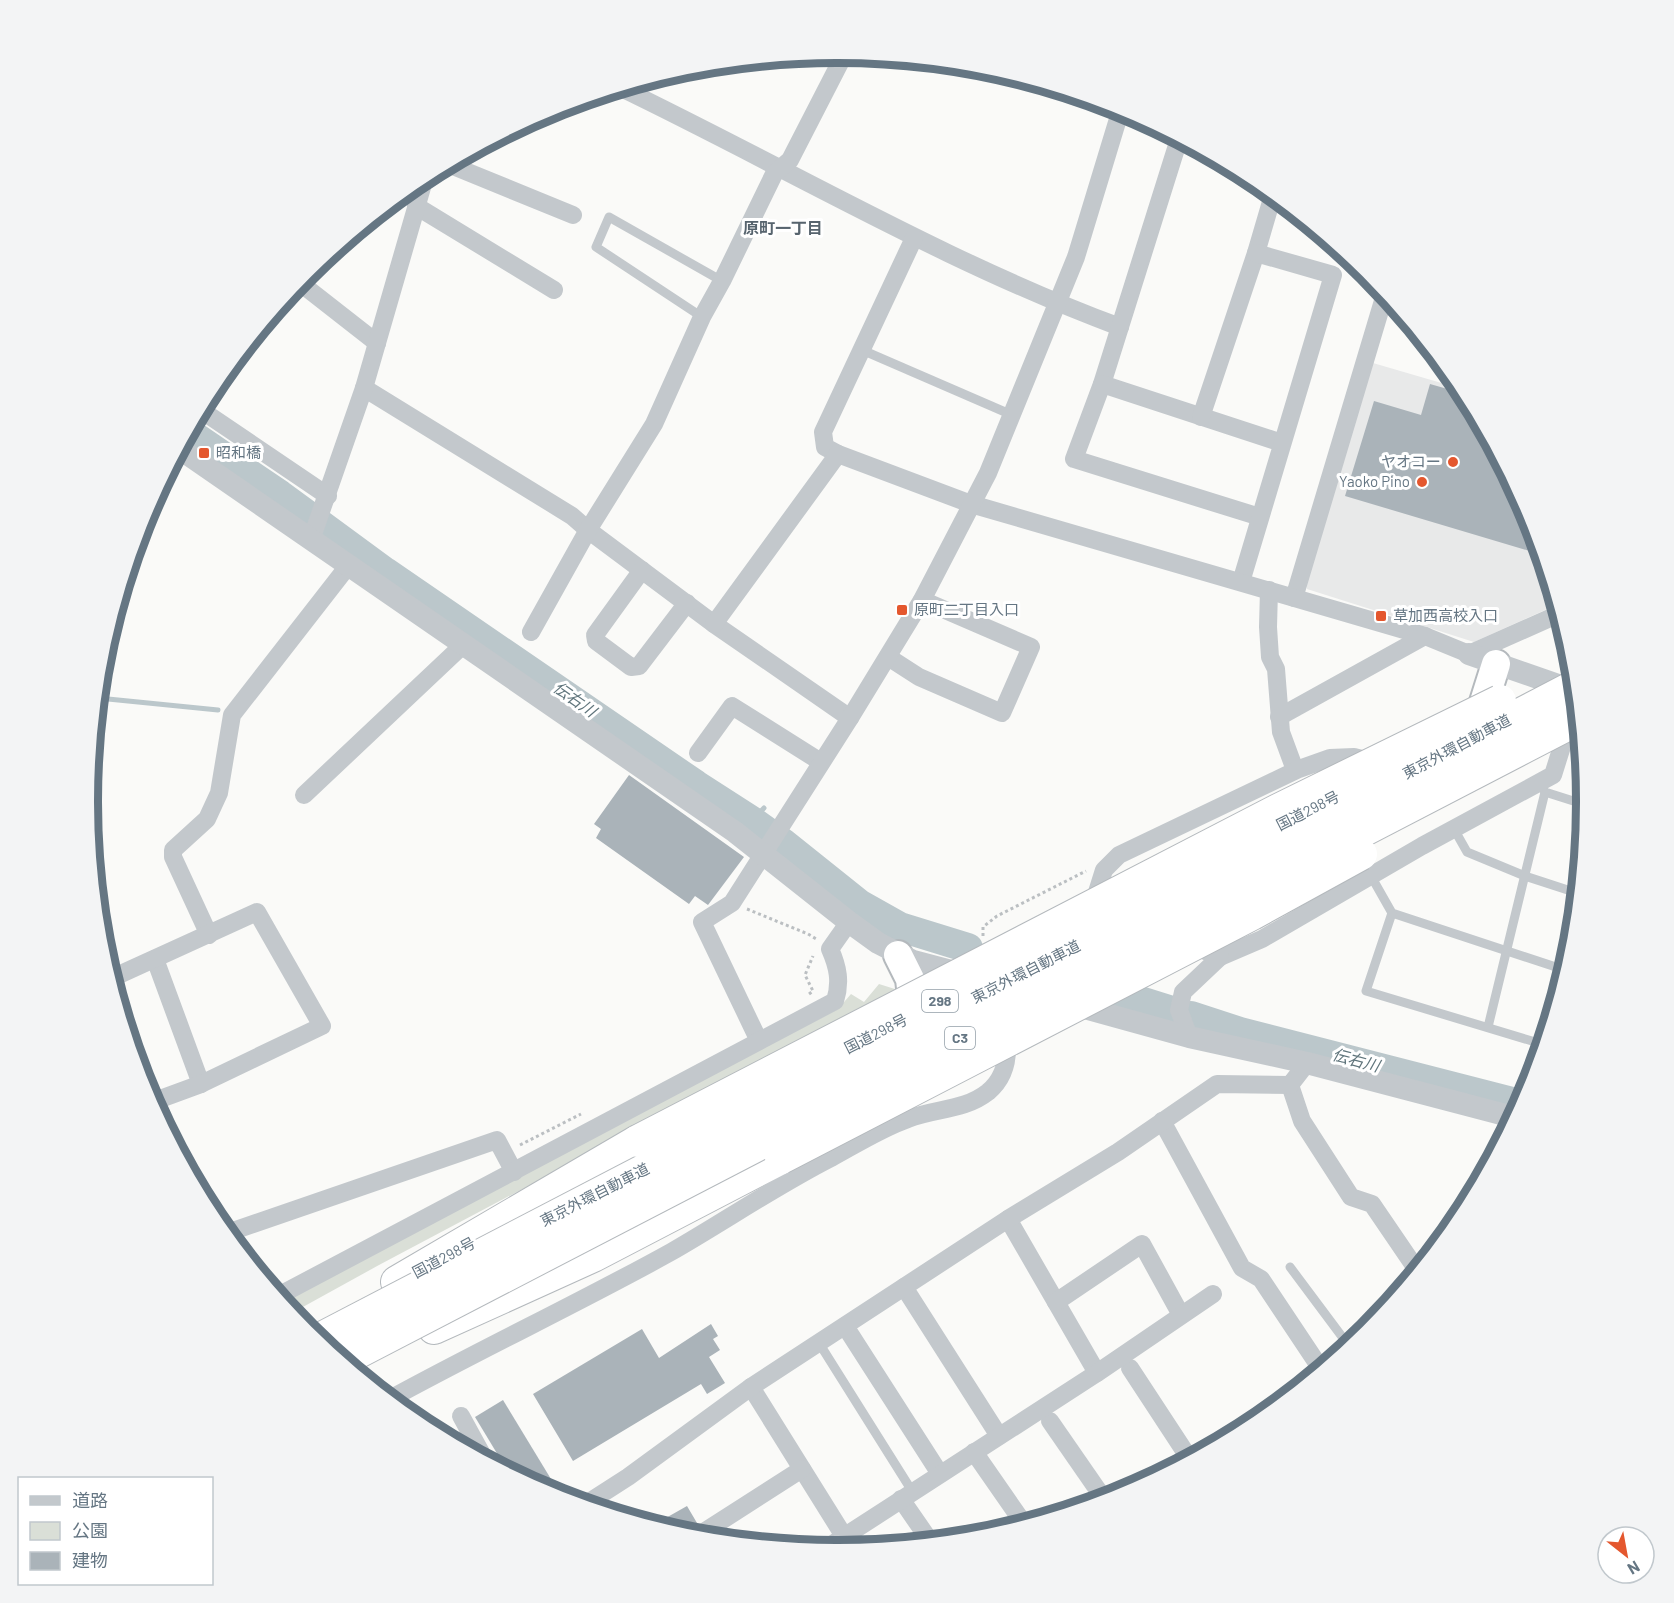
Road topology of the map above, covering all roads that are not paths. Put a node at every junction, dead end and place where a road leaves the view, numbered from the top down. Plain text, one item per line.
1 (840, 63) edge
2 (630, 93) edge
3 (1117, 118) edge
4 (1177, 146) edge
5 (458, 168) edge
6 (781, 168) junction
7 (420, 192) edge
8 (1270, 204) edge
9 (416, 206) junction
10 (573, 215) dead end
11 (914, 238) junction
12 (1256, 253) junction
13 (722, 281) junction
14 (307, 288) edge
15 (554, 290) dead end
16 (1058, 304) junction
17 (1382, 304) edge
18 (702, 317) junction
19 (1120, 327) junction
20 (377, 343) junction
21 (862, 350) junction
22 (1102, 384) junction
23 (364, 388) junction
24 (208, 415) edge
25 (1012, 416) junction
26 (1201, 417) junction
27 (1282, 443) junction
28 (186, 453) edge
29 (838, 454) junction
30 (326, 500) junction
31 (971, 504) junction
32 (1260, 517) junction
33 (588, 530) junction
34 (313, 537) junction
35 (348, 566) junction
36 (642, 570) junction
37 (1241, 582) junction
38 (1269, 590) junction
39 (1294, 597) junction
40 (922, 600) junction
41 (687, 603) junction
42 (1552, 617) edge
43 (714, 624) junction
44 (531, 632) dead end
45 (1425, 636) junction
46 (463, 645) junction
47 (1469, 654) junction
48 (888, 657) junction
49 (1496, 664) junction
50 (1565, 679) edge
51 (1565, 682) edge
52 (1565, 682) edge
53 (1565, 683) edge
54 (1279, 717) junction
55 (850, 718) junction
56 (1484, 720) junction
57 (1572, 731) edge
58 (1572, 731) edge
59 (1572, 731) edge
60 (1572, 735) edge
61 (698, 753) dead end
62 (821, 762) junction
63 (1394, 767) junction
64 (1295, 770) junction
65 (1542, 787) junction
66 (304, 795) dead end
67 (1576, 801) edge
68 (1454, 829) junction
69 (765, 848) junction
70 (1371, 876) junction
71 (1525, 876) junction
72 (1570, 891) edge
73 (1392, 913) junction
74 (849, 922) junction
75 (1087, 925) junction
76 (210, 934) junction
77 (1178, 940) junction
78 (1507, 951) junction
79 (898, 955) junction
80 (1220, 957) junction
81 (155, 959) junction
82 (1556, 967) edge
83 (120, 975) edge
84 (982, 980) junction
85 (1060, 1001) junction
86 (914, 1015) junction
87 (1488, 1027) junction
88 (1005, 1030) junction
89 (1188, 1037) junction
90 (759, 1041) junction
91 (1535, 1042) edge
92 (1307, 1063) junction
93 (201, 1084) junction
94 (1290, 1085) junction
95 (162, 1098) edge
96 (1505, 1115) edge
97 (1162, 1121) junction
98 (513, 1172) junction
99 (1008, 1219) junction
100 (236, 1230) edge
101 (1412, 1264) edge
102 (1290, 1267) dead end
103 (397, 1282) junction
104 (904, 1287) junction
105 (286, 1292) edge
106 (1213, 1294) dead end
107 (1056, 1302) junction
108 (1181, 1315) junction
109 (317, 1326) edge
110 (845, 1326) junction
111 (420, 1334) junction
112 (327, 1335) edge
113 (1343, 1339) edge
114 (819, 1343) junction
115 (350, 1357) edge
116 (1317, 1363) edge
117 (361, 1366) edge
118 (1130, 1368) dead end
119 (1097, 1373) junction
120 (751, 1387) junction
121 (398, 1395) edge
122 (461, 1416) dead end
123 (1050, 1421) dead end
124 (999, 1436) junction
125 (478, 1446) edge
126 (974, 1452) junction
127 (1185, 1452) edge
128 (802, 1469) junction
129 (940, 1474) junction
130 (1099, 1492) edge
131 (907, 1495) junction
132 (599, 1501) edge
133 (1018, 1517) edge
134 (709, 1529) edge
135 (927, 1535) edge
136 (852, 1539) edge
137 (846, 1540) edge

1 - 6 street
2 - 6 street
3 - 16 street
4 - 19 street
5 - 10 street
6 - 11 street
6 - 13 street
7 - 9 street
8 - 12 street
9 - 15 street
9 - 20 street
11 - 16 street
11 - 21 street
12 - 26 street
12 - 27 street
13 - 18 street
13 - 18 lane
14 - 20 street
16 - 19 street
16 - 25 street
17 - 39 street
18 - 33 street
19 - 22 street
20 - 23 street
21 - 25 lane
21 - 29 street
22 - 26 street
22 - 32 street
23 - 30 street
23 - 33 street
24 - 30 street
25 - 31 street
26 - 27 street
27 - 32 street
28 - 34 street
29 - 31 street
29 - 43 street
30 - 34 street
31 - 37 street
31 - 40 street
32 - 37 street
33 - 36 street
33 - 44 street
34 - 35 street
35 - 46 street
35 - 76 street
36 - 41 street
36 - 41 street
37 - 38 street
38 - 39 street
38 - 54 street
39 - 45 street
40 - 48 street
40 - 48 street
41 - 43 street
42 - 47 street
43 - 55 street
45 - 47 street
45 - 54 street
46 - 66 street
46 - 69 street
47 - 49 street
48 - 55 street
49 - 50 street
49 - 56 highway
51 - 56 highway, 国道298号 / 298
52 - 103 highway, bridge
53 - 112 highway, 東京外環自動車道 / C3, bridge
54 - 64 street
55 - 62 street
56 - 63 highway, 国道298号 / 298
57 - 77 highway
58 - 111 highway, bridge
59 - 115 highway, 東京外環自動車道 / C3, bridge
60 - 65 street
61 - 62 street
62 - 69 street
63 - 64 street
63 - 75 highway, 国道298号 / 298
64 - 75 street
65 - 67 lane
65 - 68 street
65 - 71 lane
68 - 70 street
68 - 71 lane
69 - 74 street
69 - 90 street
70 - 73 lane
70 - 80 street
71 - 72 lane
71 - 78 lane
73 - 78 lane
73 - 87 lane
74 - 79 street
74 - 90 street
75 - 84 highway, 国道298号 / 298
76 - 81 street
76 - 93 street
77 - 80 street
77 - 85 highway
78 - 82 lane
78 - 87 lane
79 - 84 street
79 - 86 highway
80 - 89 street
81 - 83 street
81 - 93 street
84 - 85 street
84 - 86 highway, 国道298号 / 298
85 - 88 highway
85 - 89 street
86 - 103 highway, 国道298号 / 298
87 - 91 lane
88 - 111 highway
88 - 121 street
89 - 92 street
90 - 98 street
92 - 94 street
92 - 96 street
93 - 95 street
94 - 97 street
94 - 101 street
97 - 99 street
97 - 116 street
98 - 100 street
98 - 105 street
99 - 104 street
99 - 107 street
102 - 113 lane
103 - 109 highway, 国道298号 / 298
104 - 110 street
104 - 124 street
106 - 108 street
107 - 108 street
107 - 119 street
108 - 119 street
110 - 114 street
110 - 129 street
111 - 117 highway
114 - 120 street
114 - 131 lane
118 - 127 street
119 - 124 street
120 - 128 street
120 - 132 street
122 - 125 street
123 - 130 street
124 - 126 street
126 - 129 street
126 - 133 street
128 - 134 street
128 - 137 street
129 - 131 street
131 - 135 street
131 - 136 street

